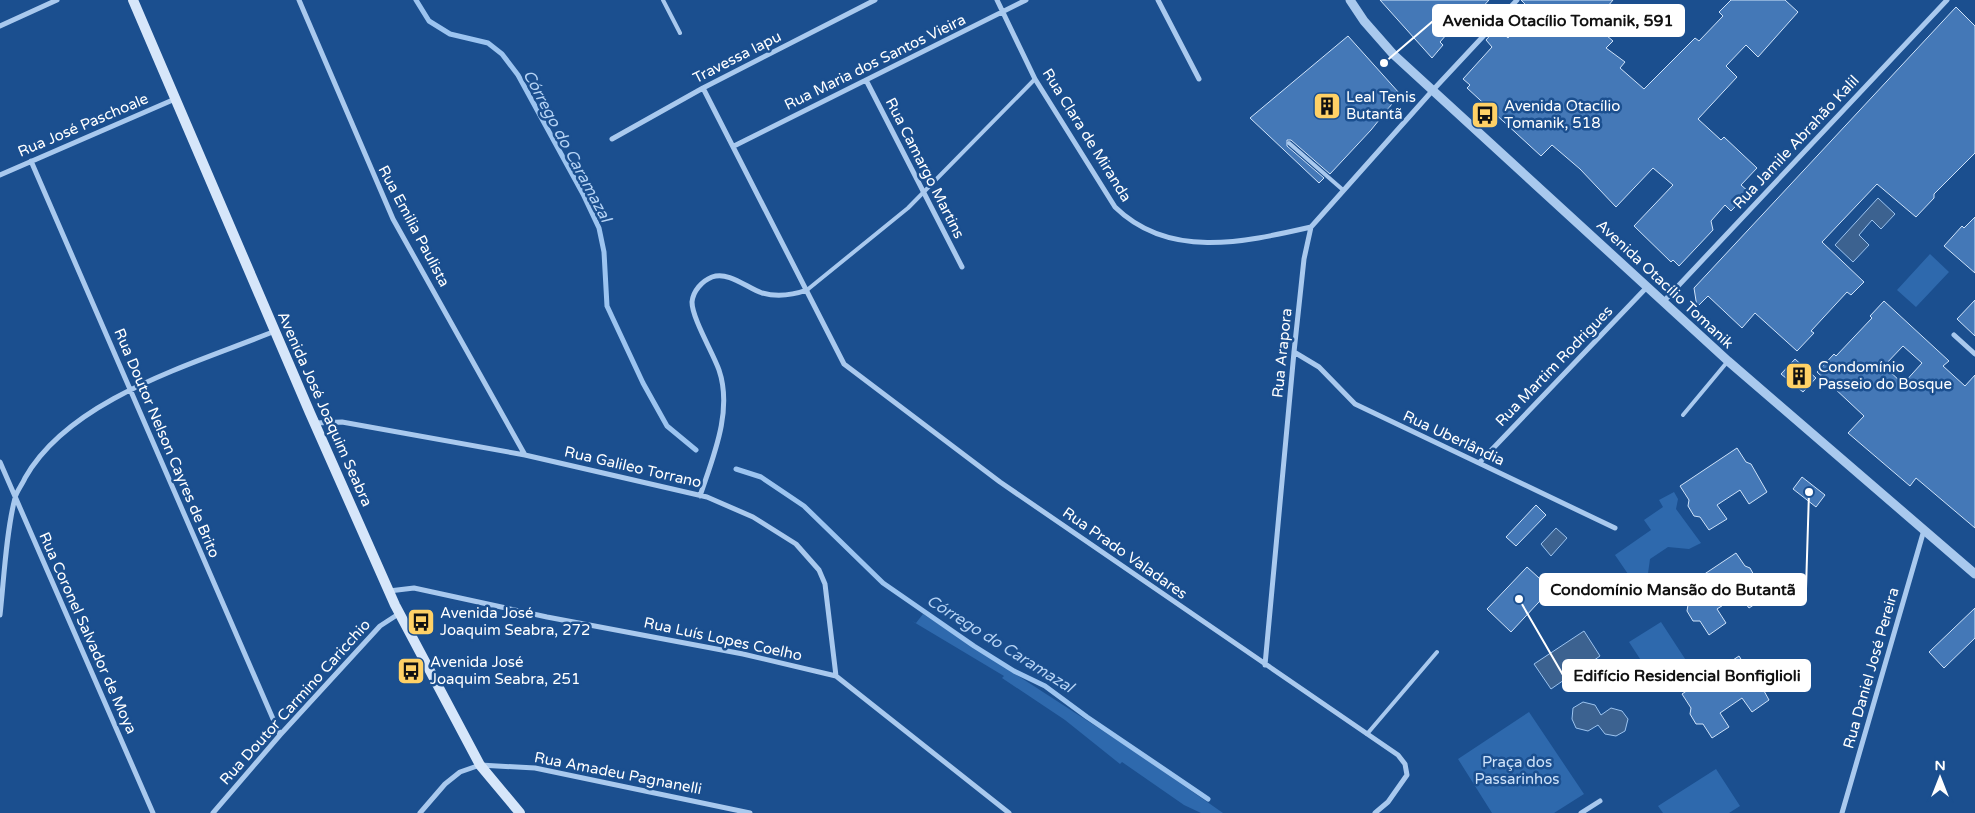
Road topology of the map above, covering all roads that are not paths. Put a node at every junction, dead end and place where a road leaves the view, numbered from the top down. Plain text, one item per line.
1 (57, 0) edge
2 (133, 0) edge
3 (299, 0) edge
4 (663, 0) edge
5 (875, 0) edge
6 (997, 0) edge
7 (1026, 0) edge
8 (1158, 0) edge
9 (1350, 0) edge
10 (1517, 0) edge
11 (1947, 0) edge
12 (1003, 12) junction
13 (0, 26) edge
14 (680, 33) dead end
15 (1035, 79) junction
16 (1199, 79) dead end
17 (866, 80) junction
18 (703, 88) junction
19 (1433, 90) junction
20 (176, 99) junction
21 (612, 139) dead end
22 (1289, 143) dead end
23 (734, 146) junction
24 (31, 162) junction
25 (0, 175) edge
26 (1343, 190) junction
27 (923, 194) junction
28 (1311, 228) junction
29 (962, 267) dead end
30 (1647, 287) junction
31 (807, 290) junction
32 (1663, 302) junction
33 (275, 331) junction
34 (1954, 335) dead end
35 (1294, 352) junction
36 (1975, 354) edge
37 (1728, 361) junction
38 (130, 390) junction
39 (1683, 415) dead end
40 (314, 423) junction
41 (525, 455) junction
42 (0, 462) edge
43 (1479, 463) junction
44 (700, 496) junction
45 (15, 497) junction
46 (1615, 528) dead end
47 (1924, 530) junction
48 (1975, 574) edge
49 (389, 591) junction
50 (400, 613) junction
51 (0, 615) edge
52 (1437, 652) dead end
53 (1265, 665) junction
54 (836, 676) junction
55 (1367, 734) junction
56 (280, 735) junction
57 (480, 765) junction
58 (1600, 801) dead end
59 (153, 813) edge
60 (213, 813) edge
61 (420, 813) edge
62 (520, 813) edge
63 (750, 813) edge
64 (1008, 813) edge
65 (1375, 813) edge
66 (1581, 813) edge
67 (1842, 813) edge

1 - 13 street
2 - 20 main road, Avenida José Joaquim Seabra
3 - 41 street, Rua Emilia Paulista
4 - 14 lane
5 - 18 street, Travessa Iapu
6 - 12 street, Rua Clara de Miranda
7 - 12 street, Rua Maria dos Santos Vieira
8 - 16 street
9 - 19 street, Avenida Otacílio Tomanik
10 - 19 street, Rua Arapora
11 - 32 street, Rua Jamile Abrahão Kalil
12 - 15 street, Rua Clara de Miranda
12 - 17 street, Rua Maria dos Santos Vieira
15 - 27 lane
15 - 28 street, Rua Clara de Miranda
17 - 23 street, Rua Maria dos Santos Vieira
17 - 27 street, Rua Camargo Martins
18 - 21 street, Travessa Iapu
18 - 23 street
19 - 26 street, Rua Arapora
19 - 30 street, Avenida Otacílio Tomanik
20 - 24 street, Rua José Paschoale
20 - 33 main road, Avenida José Joaquim Seabra
22 - 26 lane
23 - 31 street
24 - 25 street, Rua José Paschoale
24 - 38 street, Rua Doutor Nelson Cayres de Brito
26 - 28 street, Rua Arapora
27 - 29 street, Rua Camargo Martins
27 - 31 lane
28 - 35 street, Rua Arapora
30 - 32 street, Avenida Otacílio Tomanik
30 - 43 street, Rua Martim Rodrigues
31 - 44 street
31 - 53 street, Rua Prado Valadares
32 - 37 street, Avenida Otacílio Tomanik
33 - 38 street
33 - 40 main road, Avenida José Joaquim Seabra
34 - 36 street
35 - 43 street, Rua Uberlândia
35 - 53 street, Rua Arapora
37 - 39 lane
37 - 47 street, Avenida Otacílio Tomanik
38 - 45 street
38 - 56 street, Rua Doutor Nelson Cayres de Brito
40 - 41 street, Rua Galileo Torrano
40 - 49 main road, Avenida José Joaquim Seabra
41 - 44 street, Rua Galileo Torrano
42 - 45 street, Rua Coronel Salvador de Moya
43 - 46 street, Rua Uberlândia
44 - 54 street, Rua Galileo Torrano
45 - 51 street
45 - 59 street, Rua Coronel Salvador de Moya
47 - 48 street, Avenida Otacílio Tomanik
47 - 67 street, Rua Daniel José Pereira
49 - 50 main road, Avenida José Joaquim Seabra
49 - 54 street, Rua Luís Lopes Coelho
50 - 56 street, Rua Doutor Carmino Caricchio
50 - 57 main road, Avenida José Joaquim Seabra
52 - 55 lane
53 - 55 street, Rua Prado Valadares
54 - 64 street, Rua Luís Lopes Coelho
55 - 65 street, Rua Prado Valadares
56 - 60 street, Rua Doutor Carmino Caricchio
57 - 61 street
57 - 62 main road, Avenida José Joaquim Seabra
57 - 63 street, Rua Amadeu Pagnanelli
58 - 66 street

